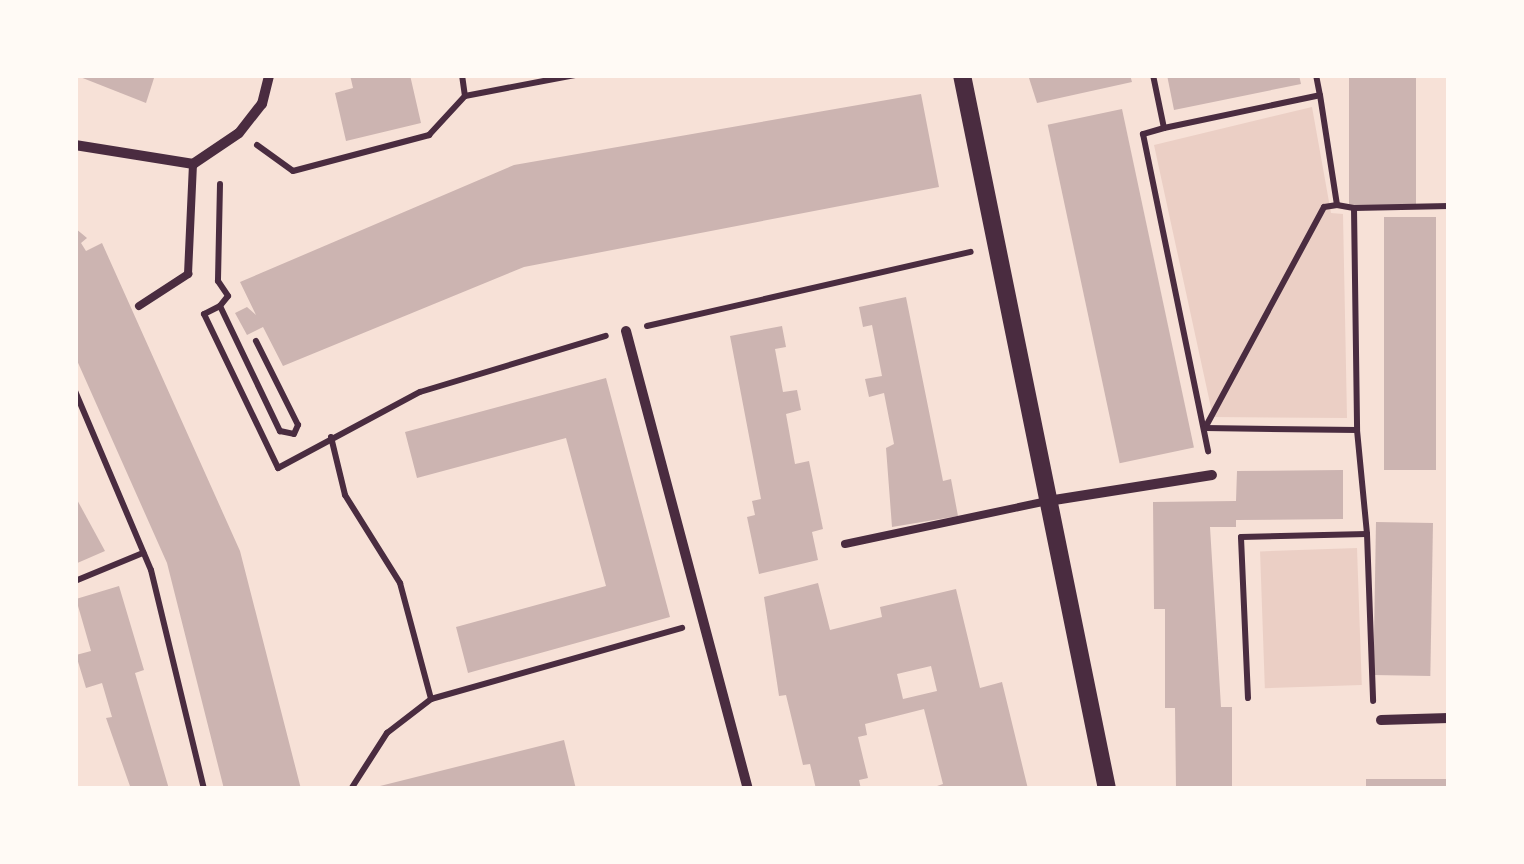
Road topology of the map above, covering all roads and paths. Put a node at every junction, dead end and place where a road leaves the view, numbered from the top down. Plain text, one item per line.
1 (269, 75) edge
2 (462, 75) edge
3 (574, 75) edge
4 (962, 75) edge
5 (1152, 75) edge
6 (1316, 75) edge
7 (1320, 95) junction
8 (465, 96) junction
9 (1164, 128) junction
10 (239, 133) junction
11 (75, 144) edge
12 (220, 147) junction
13 (193, 164) junction
14 (1337, 205) junction
15 (1449, 206) edge
16 (1354, 208) junction
17 (994, 246) junction
18 (139, 306) dead end
19 (220, 306) junction
20 (626, 331) junction
21 (256, 341) dead end
22 (75, 391) edge
23 (1205, 428) junction
24 (1356, 430) junction
25 (330, 437) junction
26 (1212, 474) joint
27 (1048, 501) junction
28 (1367, 534) junction
29 (845, 544) dead end
30 (144, 553) junction
31 (75, 581) edge
32 (704, 622) junction
33 (431, 698) junction
34 (1248, 698) dead end
35 (1449, 718) edge
36 (1382, 720) joint
37 (204, 789) edge
38 (351, 789) edge
39 (748, 789) edge
40 (1107, 789) edge

1 - 10 street
2 - 8 path
3 - 8 path
4 - 17 street
5 - 9 path
6 - 7 path
7 - 9 path
7 - 14 path
8 - 10 path
9 - 23 path
10 - 12 street
11 - 13 street
12 - 13 street
12 - 19 path
13 - 18 lane
14 - 16 path
14 - 23 path
15 - 16 path
16 - 24 path
17 - 20 path
17 - 27 street
19 - 21 path
19 - 25 path
20 - 25 path
20 - 32 street
22 - 30 path
23 - 24 path
23 - 26 path
24 - 28 path
25 - 33 path
26 - 27 street
27 - 29 lane
27 - 40 street
28 - 34 path
28 - 36 path
30 - 31 path
30 - 37 path
32 - 33 path
32 - 39 street
33 - 38 path
35 - 36 street

